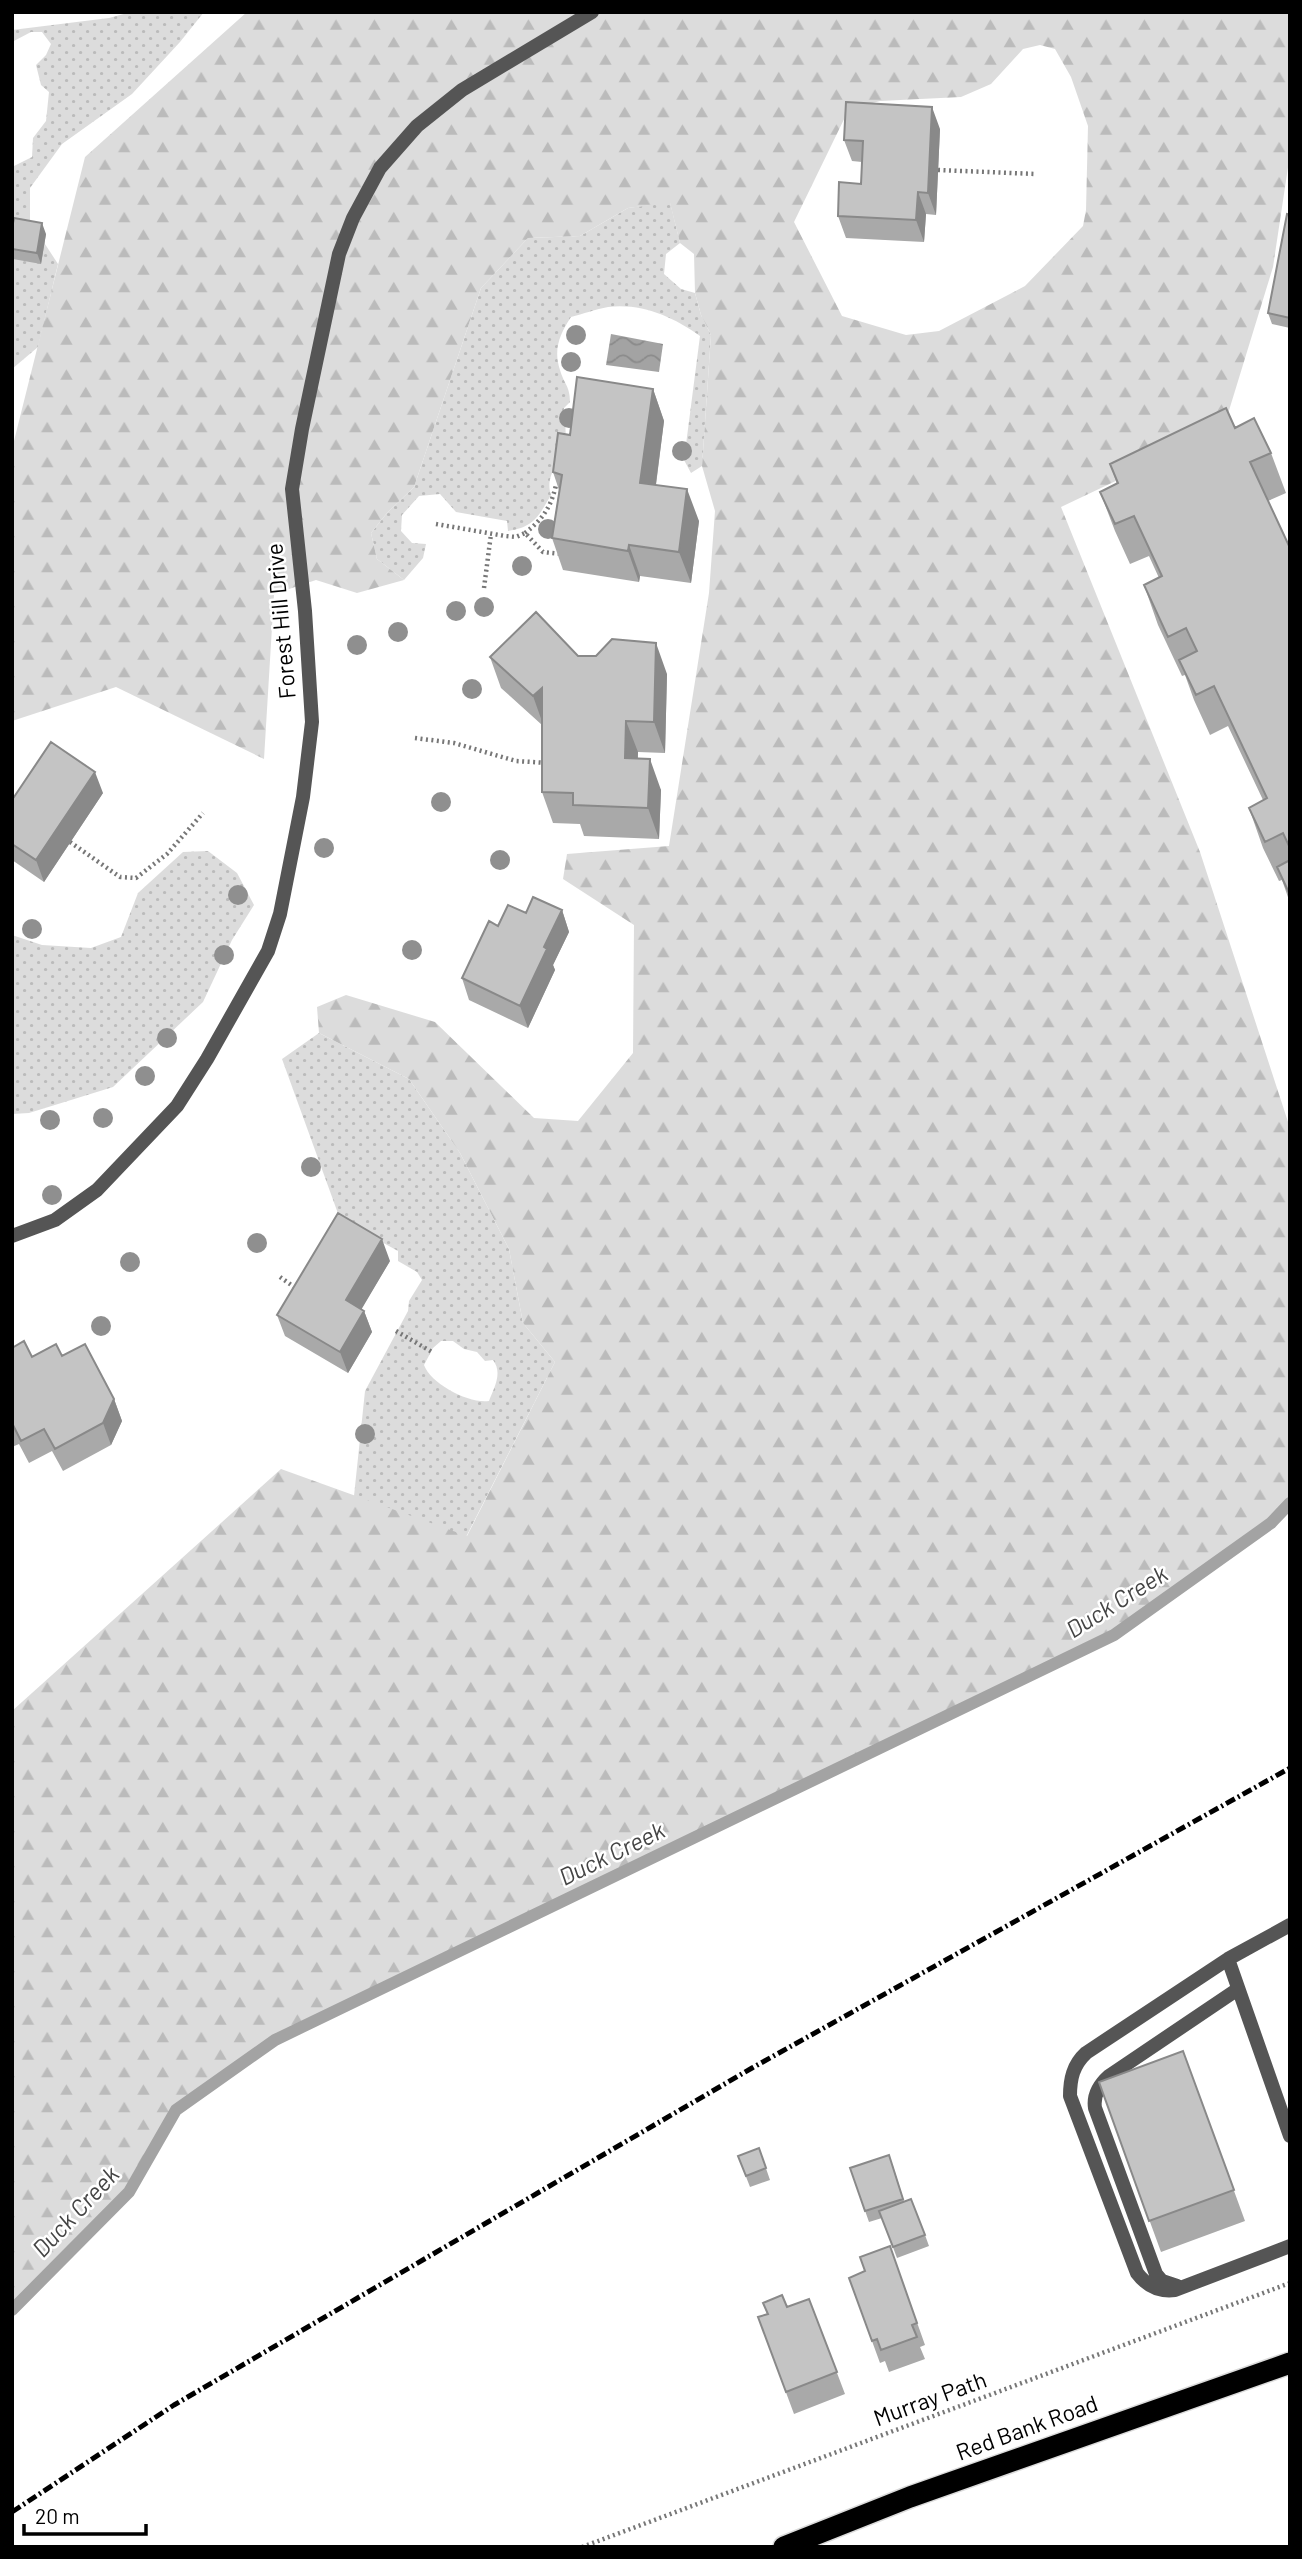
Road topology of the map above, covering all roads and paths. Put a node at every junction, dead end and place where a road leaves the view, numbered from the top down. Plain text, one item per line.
1 (592, 12) edge
2 (938, 170) dead end
3 (1036, 174) dead end
4 (567, 486) edge
5 (436, 524) dead end
6 (525, 533) junction
7 (491, 534) junction
8 (565, 555) edge
9 (484, 588) dead end
10 (415, 738) dead end
11 (553, 763) edge
12 (203, 813) dead end
13 (70, 842) dead end
14 (12, 1236) edge
15 (280, 1278) dead end
16 (299, 1290) edge
17 (396, 1331) dead end
18 (432, 1352) dead end
19 (1290, 1925) edge
20 (1228, 1959) junction
21 (1238, 1989) junction
22 (1290, 2136) edge
23 (1290, 2246) edge
24 (1290, 2284) edge
25 (1183, 2287) junction
26 (1290, 2363) edge
27 (582, 2547) edge
28 (784, 2547) edge

1 - 14 street, Forest Hill Drive
2 - 3 path
4 - 6 path
5 - 7 path
6 - 7 path
6 - 8 path
7 - 9 path
10 - 11 path
12 - 13 path
15 - 16 path
17 - 18 path
19 - 20 street
20 - 21 street
20 - 25 street
21 - 22 street
21 - 25 street
23 - 25 street
24 - 27 path, Murray Path
26 - 28 highway, Red Bank Road

